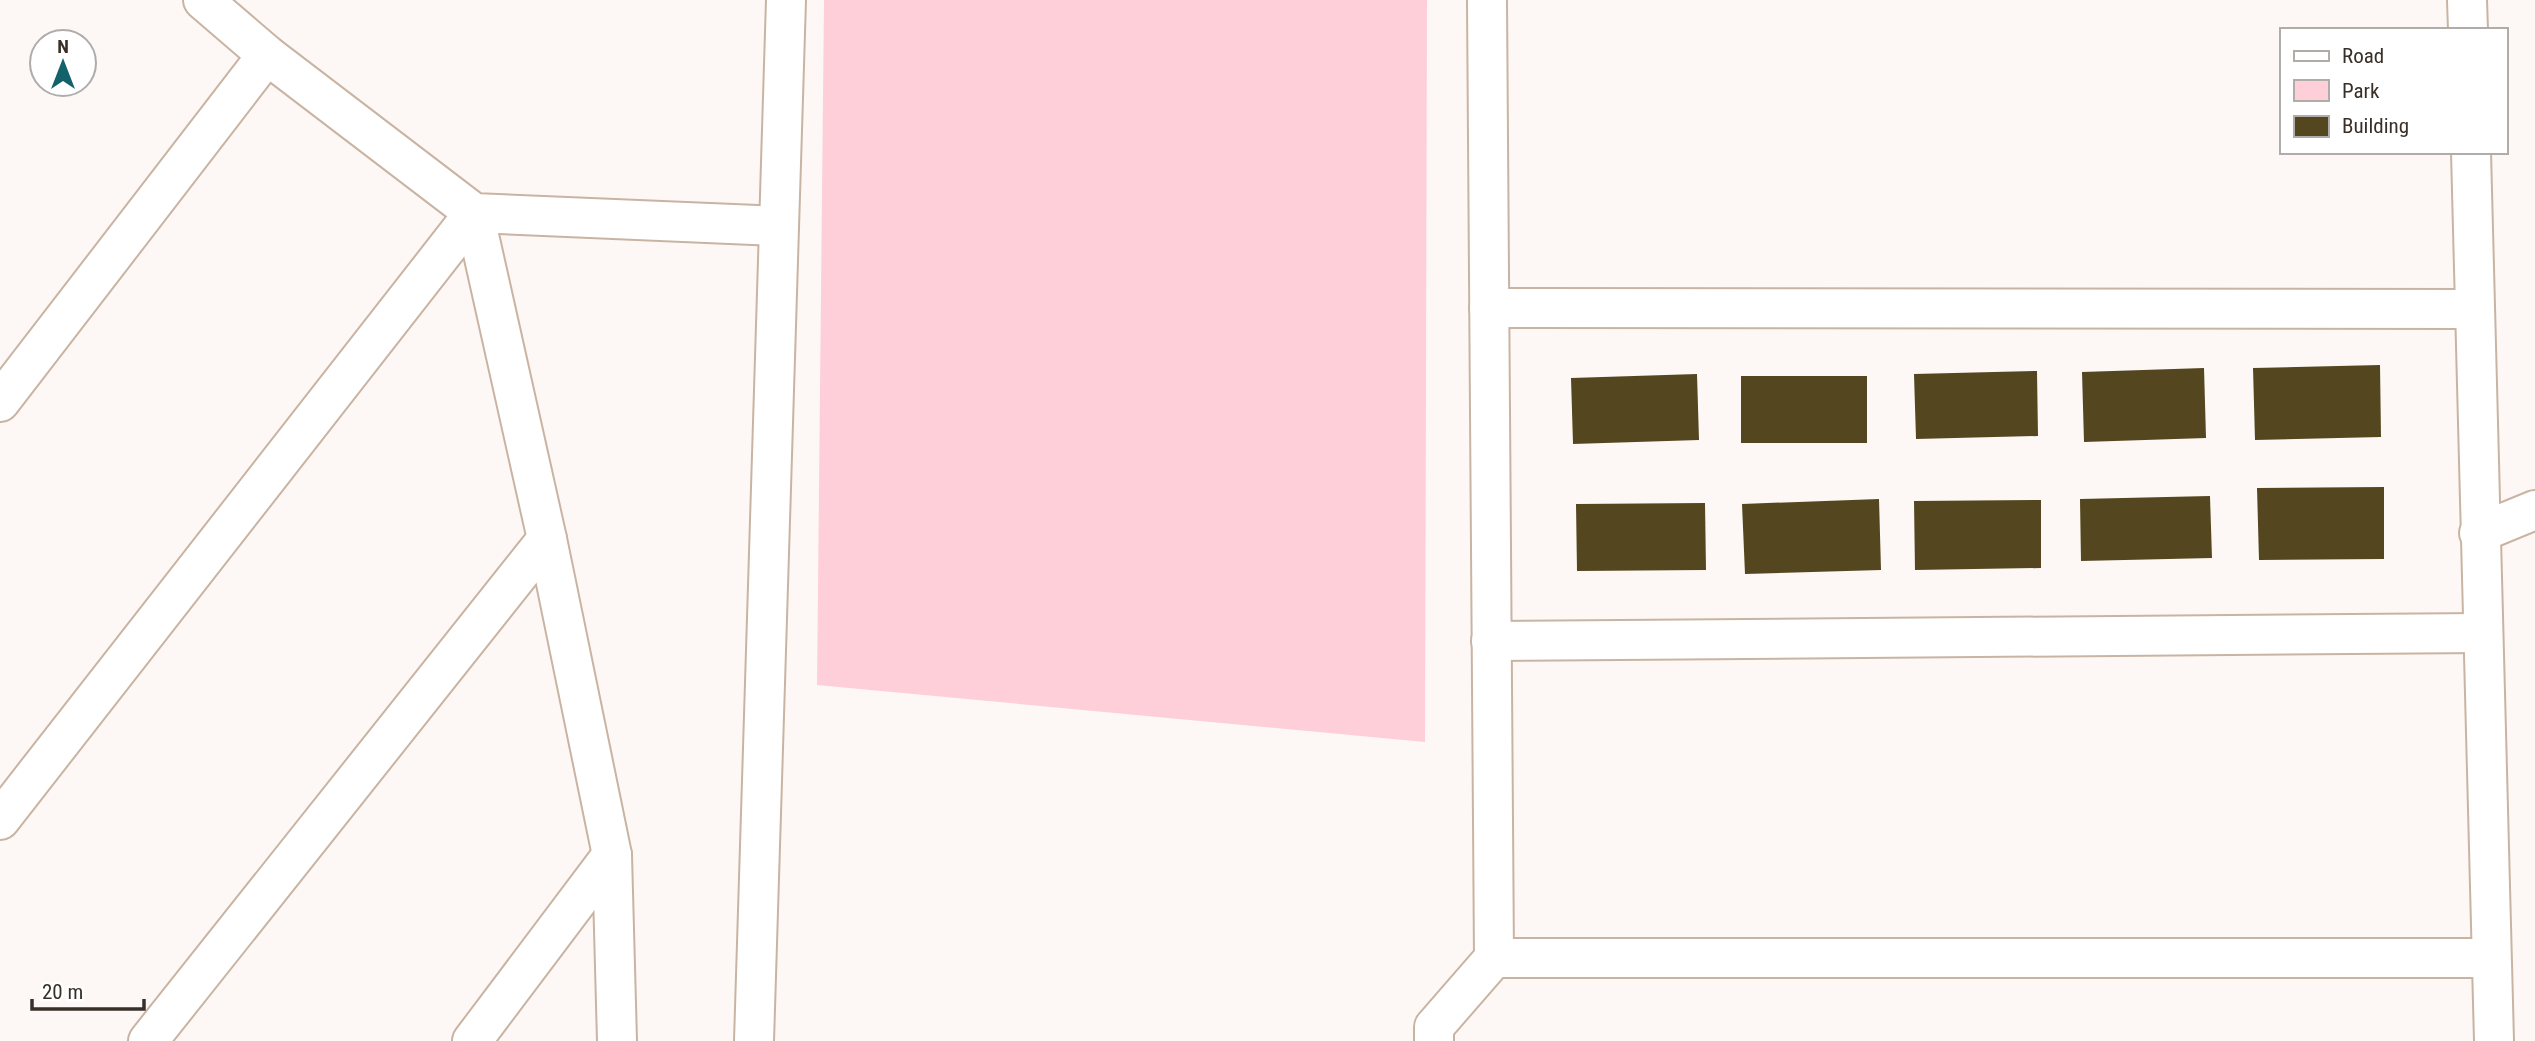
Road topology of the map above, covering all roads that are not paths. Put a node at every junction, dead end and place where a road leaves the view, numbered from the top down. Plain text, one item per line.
1 (203, 0) edge
2 (786, 0) edge
3 (1487, 0) edge
4 (2467, 0) edge
5 (2468, 28) edge
6 (267, 55) junction
7 (2471, 154) edge
8 (474, 214) junction
9 (779, 226) junction
10 (1489, 308) junction
11 (2474, 309) junction
12 (0, 402) edge
13 (2535, 510) edge
14 (2479, 533) junction
15 (547, 538) junction
16 (2482, 633) junction
17 (1491, 641) junction
18 (0, 820) edge
19 (612, 855) junction
20 (1494, 958) junction
21 (2491, 958) junction
22 (148, 1041) edge
23 (472, 1041) edge
24 (618, 1041) edge
25 (754, 1041) edge
26 (1434, 1041) edge
27 (2494, 1041) edge

1 - 6 street
2 - 9 street
3 - 10 street
4 - 5 street
6 - 8 street
6 - 12 street
7 - 11 street
8 - 9 street
8 - 15 street
8 - 18 street
9 - 25 street
10 - 11 street
10 - 17 street
11 - 14 street
13 - 14 street
14 - 16 street
15 - 19 street
15 - 22 street
16 - 17 street
16 - 21 street
17 - 20 street
19 - 23 street
19 - 24 street
20 - 21 street
20 - 26 street
21 - 27 street

